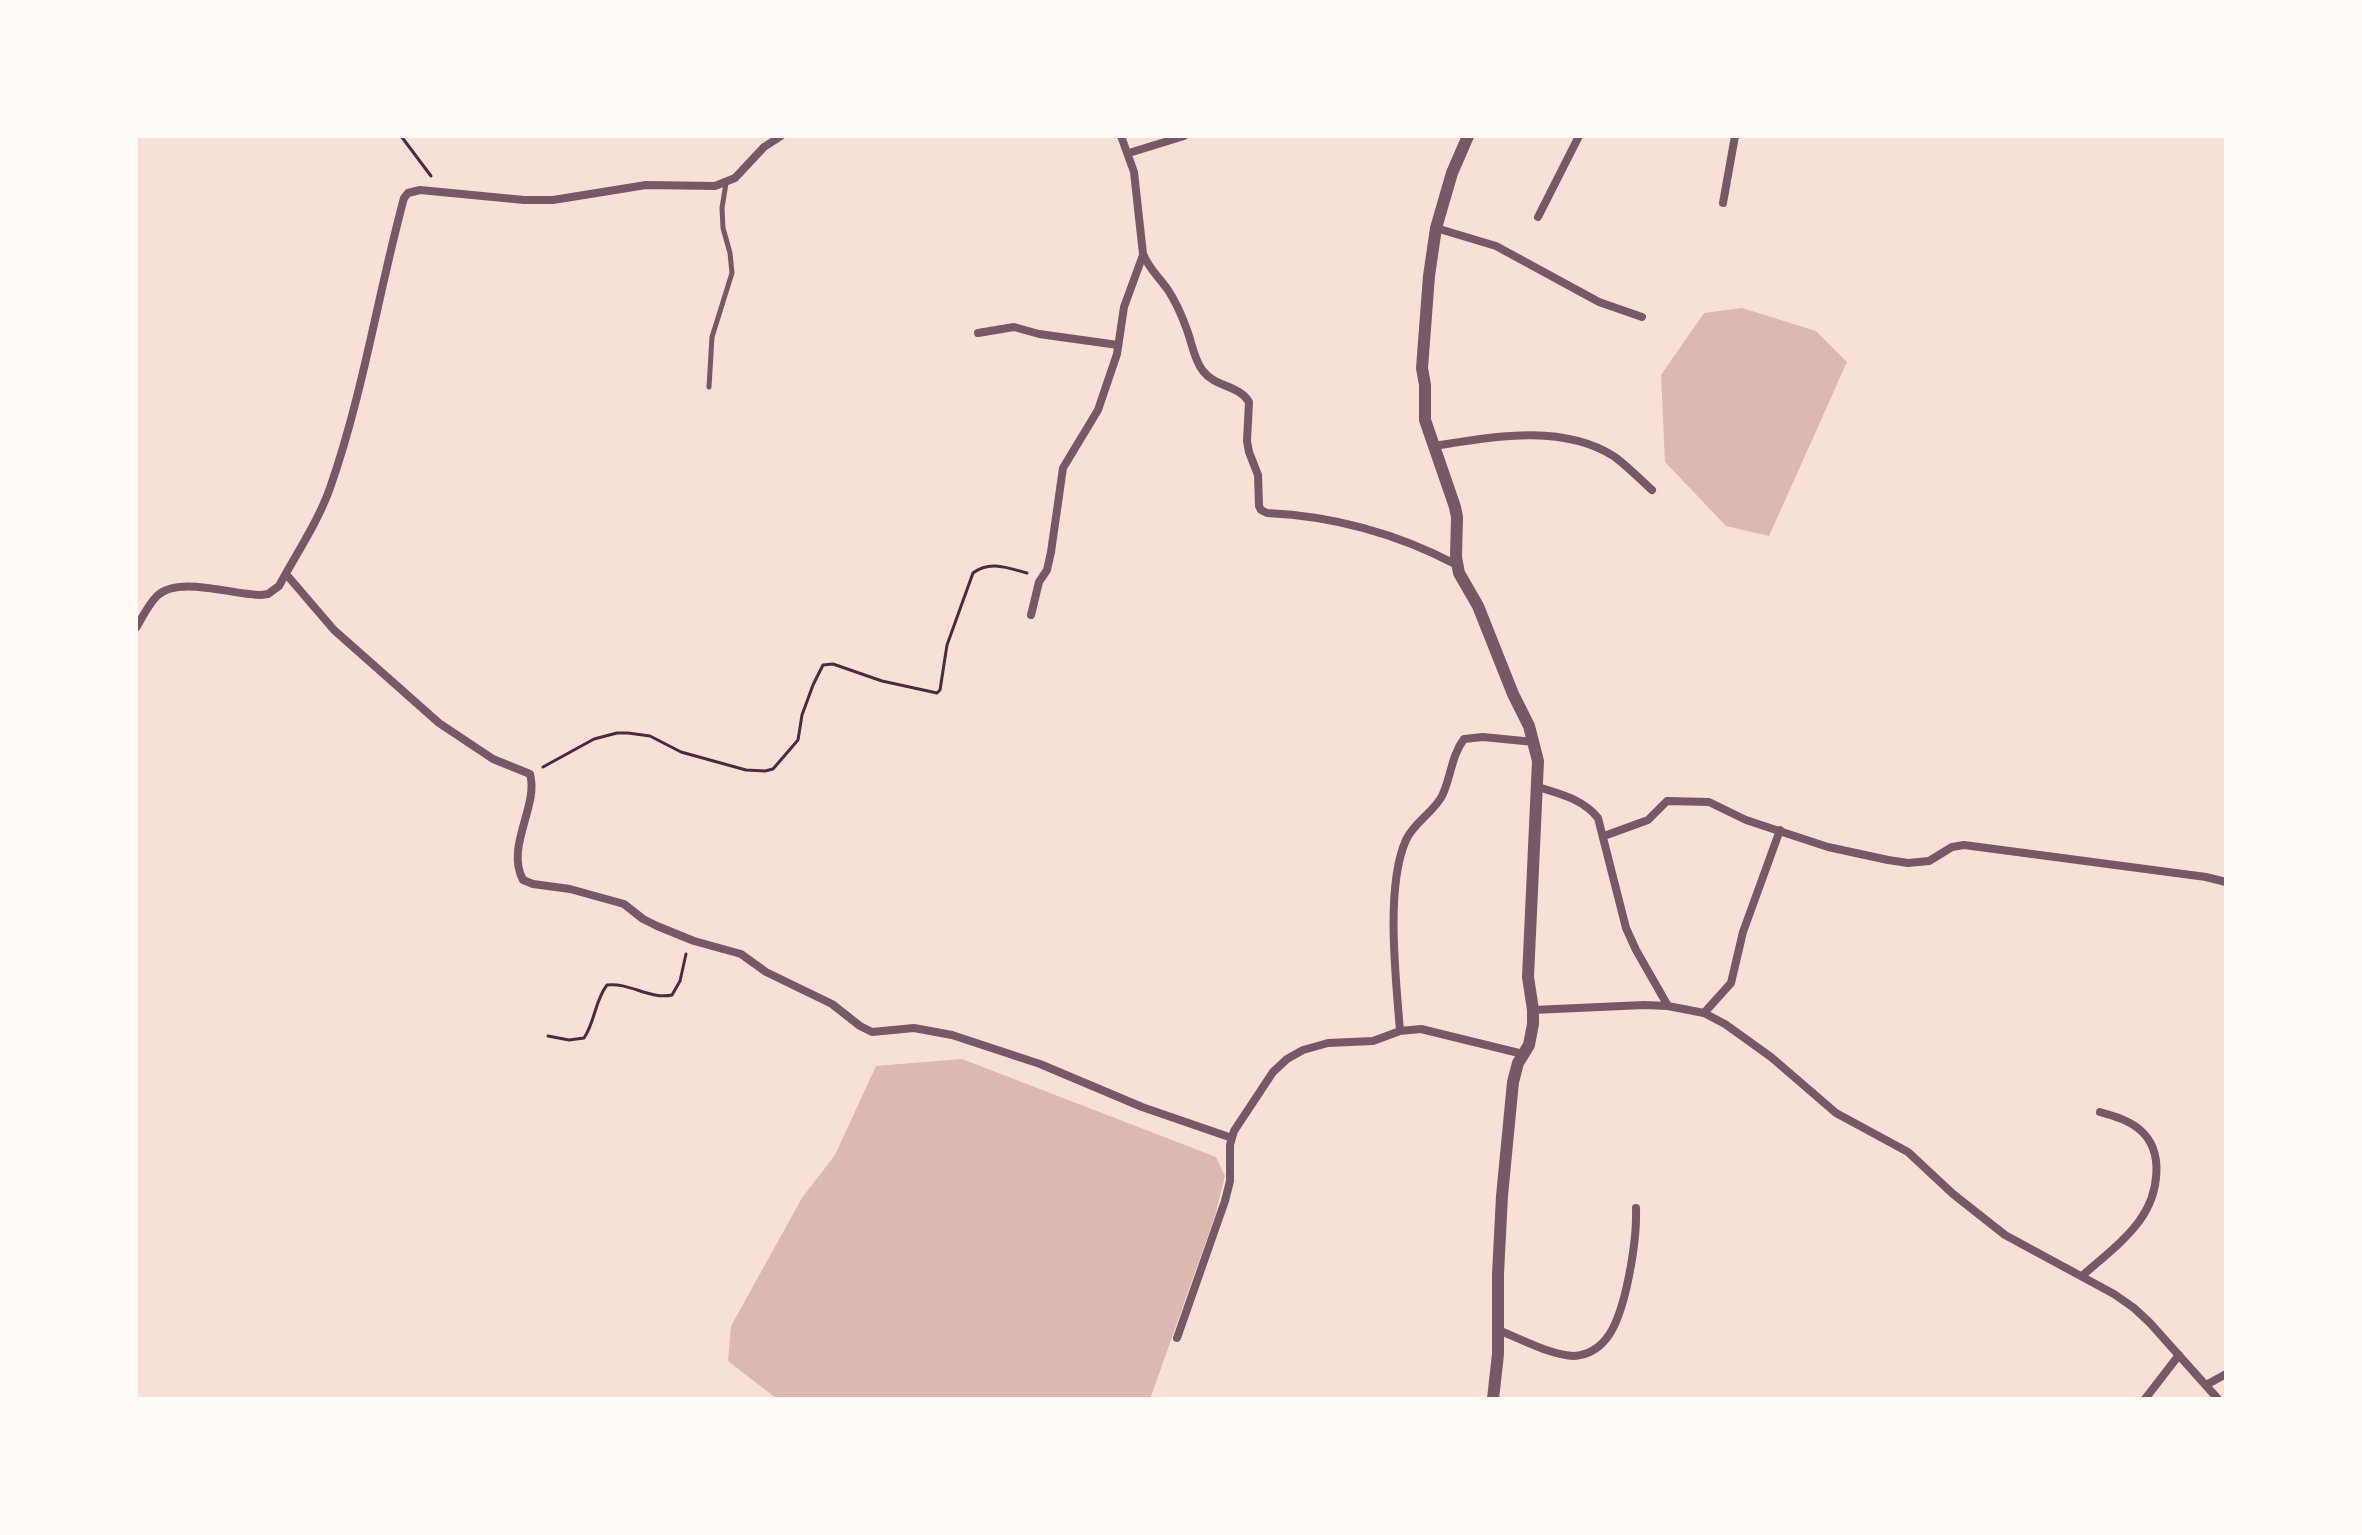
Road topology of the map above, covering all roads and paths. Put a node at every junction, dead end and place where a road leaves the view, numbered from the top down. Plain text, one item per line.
1 (401, 136) edge
2 (781, 136) edge
3 (1121, 136) edge
4 (1184, 136) edge
5 (1468, 136) edge
6 (1579, 136) edge
7 (1735, 136) edge
8 (1129, 153) junction
9 (726, 183) junction
10 (443, 191) junction
11 (1723, 203) dead end
12 (1538, 217) dead end
13 (1436, 228) junction
14 (1143, 254) junction
15 (1642, 317) dead end
16 (978, 333) dead end
17 (1118, 345) junction
18 (709, 387) dead end
19 (1434, 446) junction
20 (1652, 490) dead end
21 (1457, 565) junction
22 (286, 574) junction
23 (1042, 577) junction
24 (1031, 615) dead end
25 (136, 628) edge
26 (1535, 743) junction
27 (530, 774) junction
28 (1538, 787) junction
29 (1780, 830) junction
30 (1604, 836) junction
31 (2226, 882) edge
32 (694, 941) junction
33 (1668, 1006) junction
34 (1533, 1010) junction
35 (1704, 1013) junction
36 (1400, 1031) junction
37 (548, 1036) dead end
38 (1523, 1054) junction
39 (2100, 1112) dead end
40 (1232, 1138) junction
41 (1636, 1208) dead end
42 (2082, 1276) junction
43 (1498, 1330) junction
44 (1177, 1338) dead end
45 (2179, 1355) junction
46 (2226, 1374) edge
47 (2206, 1385) junction
48 (1493, 1399) edge
49 (2145, 1399) edge
50 (2218, 1399) edge

1 - 10 path
2 - 9 street
3 - 8 street
4 - 8 street
5 - 13 street
6 - 12 street
7 - 11 street
8 - 14 street
9 - 10 street
9 - 18 lane
10 - 22 street
13 - 15 street
13 - 19 street
14 - 17 street
14 - 21 street
16 - 17 street
17 - 23 street
19 - 20 street
19 - 21 street
21 - 26 street
22 - 25 street
22 - 27 street
23 - 24 street
23 - 27 path
26 - 28 street
26 - 36 street
27 - 32 street
28 - 30 street
28 - 34 street
29 - 30 street
29 - 31 street
29 - 35 street
30 - 33 street
32 - 37 path
32 - 40 street
33 - 34 street
33 - 35 street
34 - 38 street
35 - 42 street
36 - 38 street
36 - 40 street
38 - 43 street
39 - 42 street
40 - 44 street
41 - 43 street
42 - 45 street
43 - 48 street
45 - 47 street
45 - 49 street
46 - 47 street
47 - 50 street

